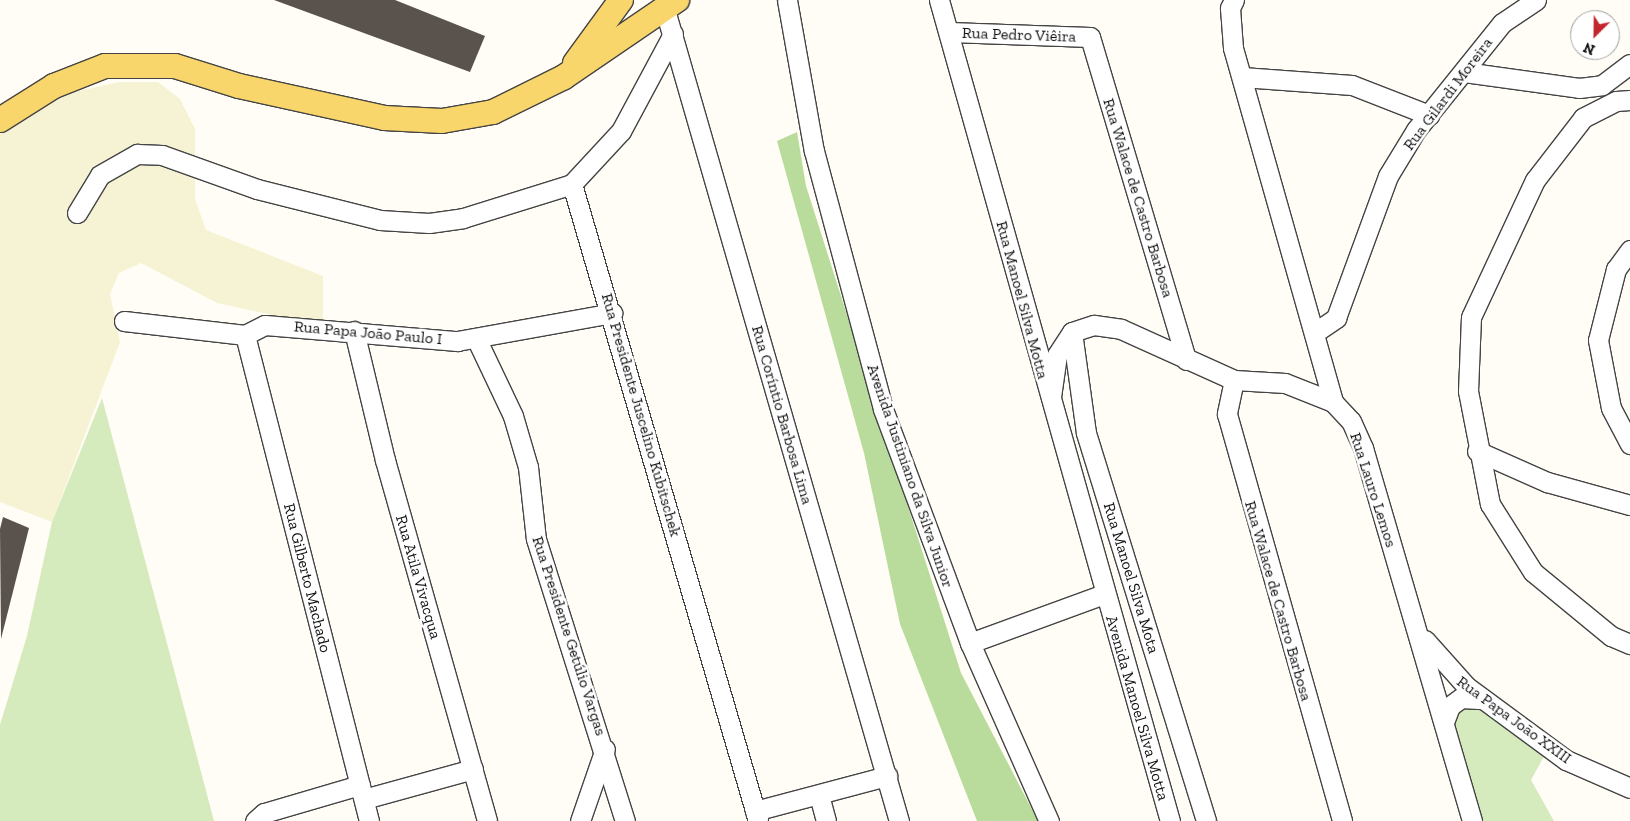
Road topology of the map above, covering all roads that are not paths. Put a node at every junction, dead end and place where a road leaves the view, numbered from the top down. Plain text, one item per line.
1 (621, 0) edge
2 (787, 0) edge
3 (1234, 0) edge
4 (1536, 0) edge
5 (942, 2) edge
6 (668, 3) edge
7 (949, 32) junction
8 (673, 34) junction
9 (1090, 37) joint
10 (1630, 64) edge
11 (1464, 72) junction
12 (564, 77) junction
13 (1242, 77) junction
14 (1630, 100) edge
15 (1429, 115) junction
16 (0, 120) edge
17 (572, 184) junction
18 (77, 213) dead end
19 (1630, 250) edge
20 (613, 313) junction
21 (124, 321) dead end
22 (354, 331) junction
23 (1072, 332) junction
24 (1314, 333) junction
25 (245, 335) junction
26 (476, 338) junction
27 (1186, 360) junction
28 (1234, 380) junction
29 (1333, 402) junction
30 (1050, 406) junction
31 (1630, 444) edge
32 (1477, 451) junction
33 (1630, 505) edge
34 (1104, 594) junction
35 (1417, 628) junction
36 (970, 643) junction
37 (1630, 644) edge
38 (1487, 700) junction
39 (1444, 722) junction
40 (605, 749) junction
41 (472, 769) junction
42 (887, 776) junction
43 (1630, 788) edge
44 (362, 792) junction
45 (819, 794) junction
46 (756, 816) edge
47 (255, 821) edge
48 (369, 821) edge
49 (487, 821) edge
50 (580, 821) edge
51 (625, 821) edge
52 (826, 821) edge
53 (899, 821) edge
54 (1049, 821) edge
55 (1170, 821) edge
56 (1206, 821) edge
57 (1342, 821) edge
58 (1472, 821) edge

1 - 12 main road
2 - 36 street, Avenida Justiniano da Silva Junior
3 - 13 street, Rua Lauro Lemos
4 - 11 street, Rua Gilardi Moreira
5 - 7 street, Rua Manoel Silva Motta
6 - 8 street, Rua Coríntio Barbosa Lima
6 - 12 main road
7 - 9 street, Rua Pedro Viêira
7 - 30 street, Rua Manoel Silva Motta
8 - 17 street
8 - 42 street, Rua Coríntio Barbosa Lima
9 - 27 street, Rua Walace de Castro Barbosa
10 - 11 street
11 - 15 street, Rua Gilardi Moreira
12 - 16 main road
13 - 15 street
13 - 24 street, Rua Lauro Lemos
14 - 32 street
15 - 24 street, Rua Gilardi Moreira
17 - 18 street
17 - 20 street, Rua Presidente Juscelino Kubitschek
19 - 31 street
20 - 26 street, Rua Papa João Paulo I
20 - 46 street, Rua Presidente Juscelino Kubitschek
21 - 25 street
22 - 25 street, Rua Papa João Paulo I
22 - 26 street, Rua Papa João Paulo I
22 - 41 street, Rua Atila Vivacqua
23 - 27 street
23 - 30 street
23 - 56 street, Rua Manoel Silva Mota
24 - 29 street, Rua Lauro Lemos
25 - 44 street, Rua Gilberto Machado
26 - 40 street, Rua Presidente Getúlio Vargas
27 - 28 street
28 - 29 street
28 - 57 street, Rua Walace de Castro Barbosa
29 - 35 street, Rua Lauro Lemos
30 - 34 street, Rua Manoel Silva Motta
32 - 33 street
32 - 37 street
34 - 36 street
34 - 55 street, Avenida Manoel Silva Motta
35 - 38 street, Rua Papa João XXIII
35 - 39 street, Rua Lauro Lemos
36 - 54 street, Avenida Justiniano da Silva Junior
38 - 39 street
38 - 43 street, Rua Papa João XXIII
39 - 58 street, Rua Lauro Lemos
40 - 50 street
40 - 51 street, Rua Presidente Getúlio Vargas
41 - 44 street
41 - 49 street, Rua Atila Vivacqua
42 - 45 street
42 - 53 street, Rua Coríntio Barbosa Lima
44 - 47 street
44 - 48 street, Rua Gilberto Machado
45 - 46 street
45 - 52 street

